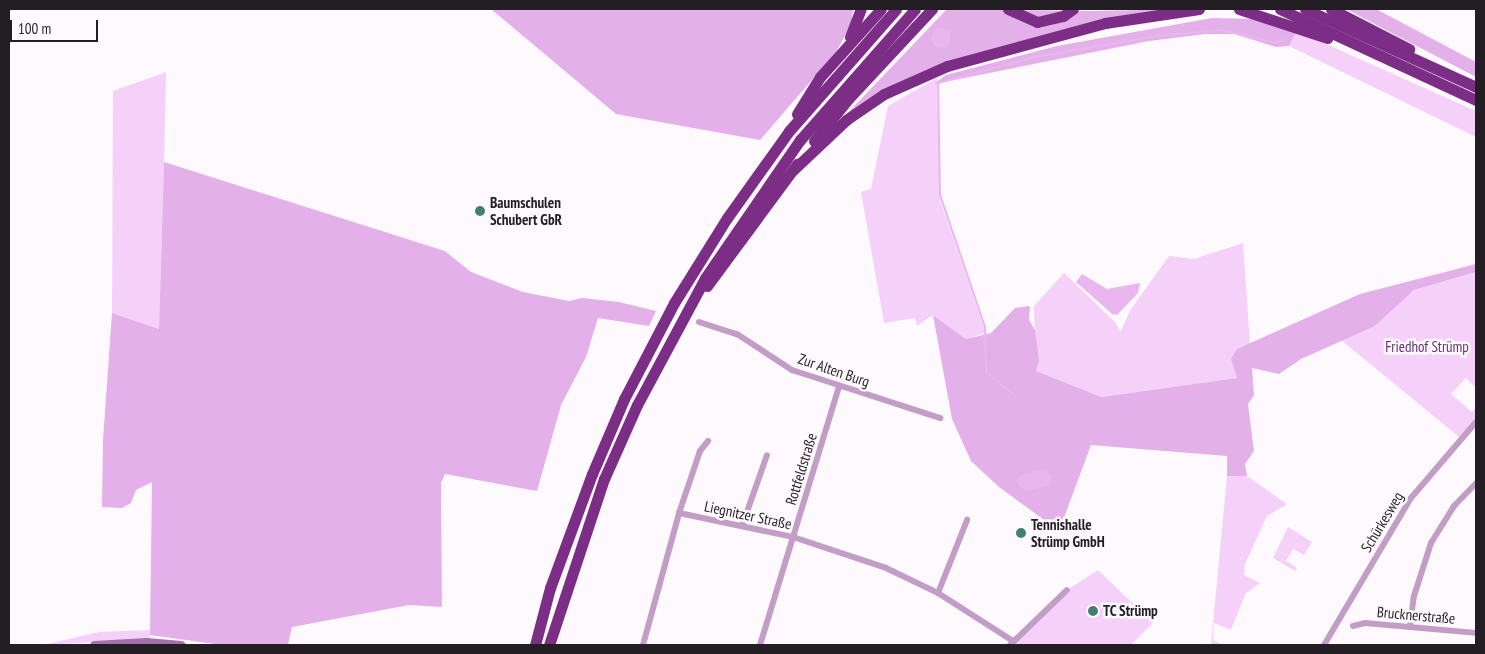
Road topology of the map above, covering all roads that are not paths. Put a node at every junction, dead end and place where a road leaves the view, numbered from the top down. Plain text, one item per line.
1 (861, 9) edge
2 (881, 9) edge
3 (896, 9) edge
4 (915, 9) edge
5 (932, 9) edge
6 (1008, 9) edge
7 (1073, 9) edge
8 (1199, 9) edge
9 (1239, 9) edge
10 (1280, 9) edge
11 (1306, 9) edge
12 (1331, 9) edge
13 (1340, 9) edge
14 (1379, 33) junction
15 (845, 48) junction
16 (1396, 64) junction
17 (1460, 80) junction
18 (1476, 87) edge
19 (1476, 100) edge
20 (789, 131) junction
21 (793, 170) junction
22 (686, 310) junction
23 (699, 322) dead end
24 (839, 386) junction
25 (940, 418) dead end
26 (1476, 422) edge
27 (708, 441) dead end
28 (767, 455) dead end
29 (1476, 483) edge
30 (679, 513) junction
31 (967, 520) dead end
32 (742, 526) junction
33 (793, 537) junction
34 (1067, 590) dead end
35 (938, 593) junction
36 (1353, 626) dead end
37 (1410, 627) junction
38 (1476, 633) edge
39 (1011, 643) edge
40 (94, 645) edge
41 (181, 645) edge
42 (535, 645) edge
43 (549, 645) edge
44 (643, 645) edge
45 (760, 645) edge
46 (1324, 645) edge

1 - 15 highway
2 - 15 highway
3 - 20 highway
4 - 22 highway
5 - 21 highway
6 - 7 highway
8 - 21 highway
9 - 16 highway
10 - 16 highway
11 - 17 highway
12 - 14 highway
13 - 14 highway
14 - 17 highway
15 - 20 highway
16 - 19 highway
17 - 18 highway
20 - 42 highway
21 - 22 highway
22 - 43 highway
23 - 24 street, Zur Alten Burg
24 - 25 street, Zur Alten Burg
24 - 33 street, Rottfeldstraße
26 - 46 street, Schürkesweg
27 - 30 street
28 - 32 street
29 - 37 street
30 - 32 street, Liegnitzer Straße
30 - 44 street
31 - 35 street
32 - 33 street, Liegnitzer Straße
33 - 35 street, Liegnitzer Straße
33 - 45 street, Rottfeldstraße
34 - 39 street
35 - 39 street, Liegnitzer Straße
36 - 37 street, Brucknerstraße
37 - 38 street, Brucknerstraße
40 - 41 main road

